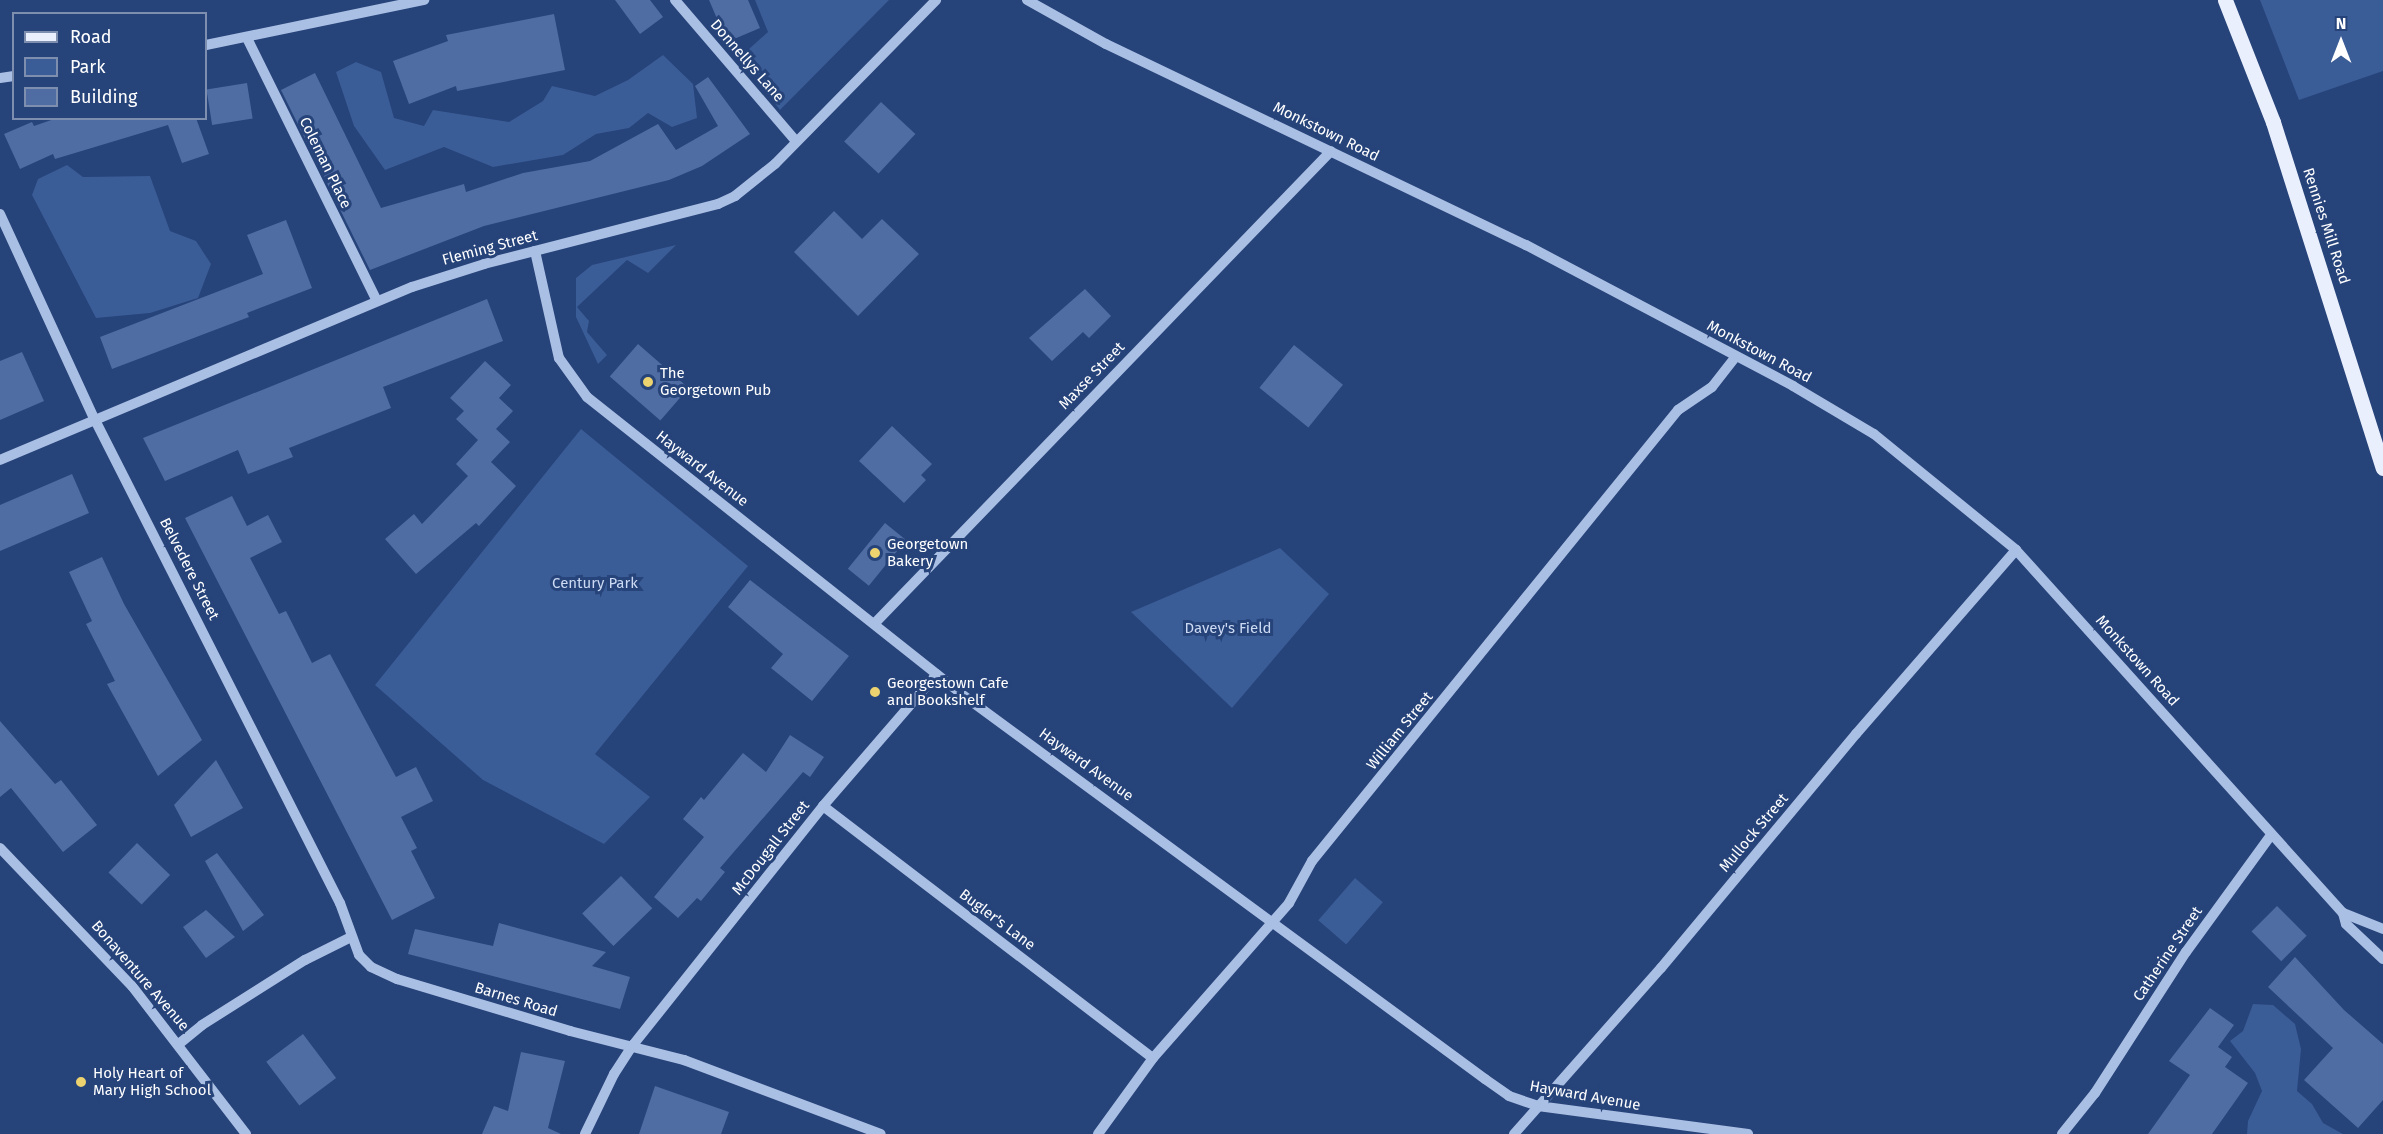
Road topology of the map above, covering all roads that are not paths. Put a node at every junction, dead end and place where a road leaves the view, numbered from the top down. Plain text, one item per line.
1 (424, 0) edge
2 (675, 0) edge
3 (936, 0) edge
4 (1027, 0) edge
5 (2225, 0) edge
6 (247, 38) junction
7 (207, 45) edge
8 (796, 141) junction
9 (1331, 151) junction
10 (0, 214) edge
11 (535, 251) junction
12 (377, 301) junction
13 (1736, 356) junction
14 (94, 418) junction
15 (0, 460) edge
16 (2383, 468) edge
17 (2016, 550) junction
18 (874, 623) junction
19 (937, 674) junction
20 (823, 806) junction
21 (2271, 835) junction
22 (0, 848) edge
23 (2343, 913) junction
24 (1272, 921) junction
25 (2383, 929) edge
26 (351, 937) junction
27 (2383, 959) edge
28 (180, 1043) junction
29 (633, 1045) junction
30 (1153, 1058) junction
31 (1538, 1106) junction
32 (246, 1134) edge
33 (585, 1134) edge
34 (881, 1134) edge
35 (1098, 1134) edge
36 (1514, 1134) edge
37 (1748, 1134) edge
38 (2062, 1134) edge

1 - 6 street
2 - 8 street, Donnellys Lane
3 - 8 street, Fleming Street
4 - 9 street, Monkstown Road
5 - 16 main road, Rennies Mill Road
6 - 7 street
6 - 12 street, Coleman Place
8 - 11 street, Fleming Street
9 - 13 street, Monkstown Road
9 - 18 street, Maxse Street
10 - 14 street, Belvedere Street
11 - 12 street, Fleming Street
11 - 18 street, Hayward Avenue
12 - 14 street, Fleming Street
13 - 17 street, Monkstown Road
13 - 24 street, William Street
14 - 15 street, Fleming Street
14 - 26 street, Belvedere Street
17 - 21 street, Monkstown Road
17 - 31 street, Mullock Street
18 - 19 street, Hayward Avenue
19 - 20 street, McDougall Street
19 - 24 street, Hayward Avenue
20 - 29 street, McDougall Street
20 - 30 street, Bugler's Lane
21 - 23 street, Monkstown Road
21 - 38 street, Catherine Street
22 - 28 street, Bonaventure Avenue
23 - 25 street, Monkstown Road
23 - 27 street, Monkstown Road
24 - 30 street, William Street
24 - 31 street, Hayward Avenue
26 - 28 street
26 - 29 street, Barnes Road
28 - 32 street, Bonaventure Avenue
29 - 33 street, McDougall Street
29 - 34 street, Barnes Road
30 - 35 street, William Street
31 - 36 street, Mullock Street
31 - 37 street, Hayward Avenue

